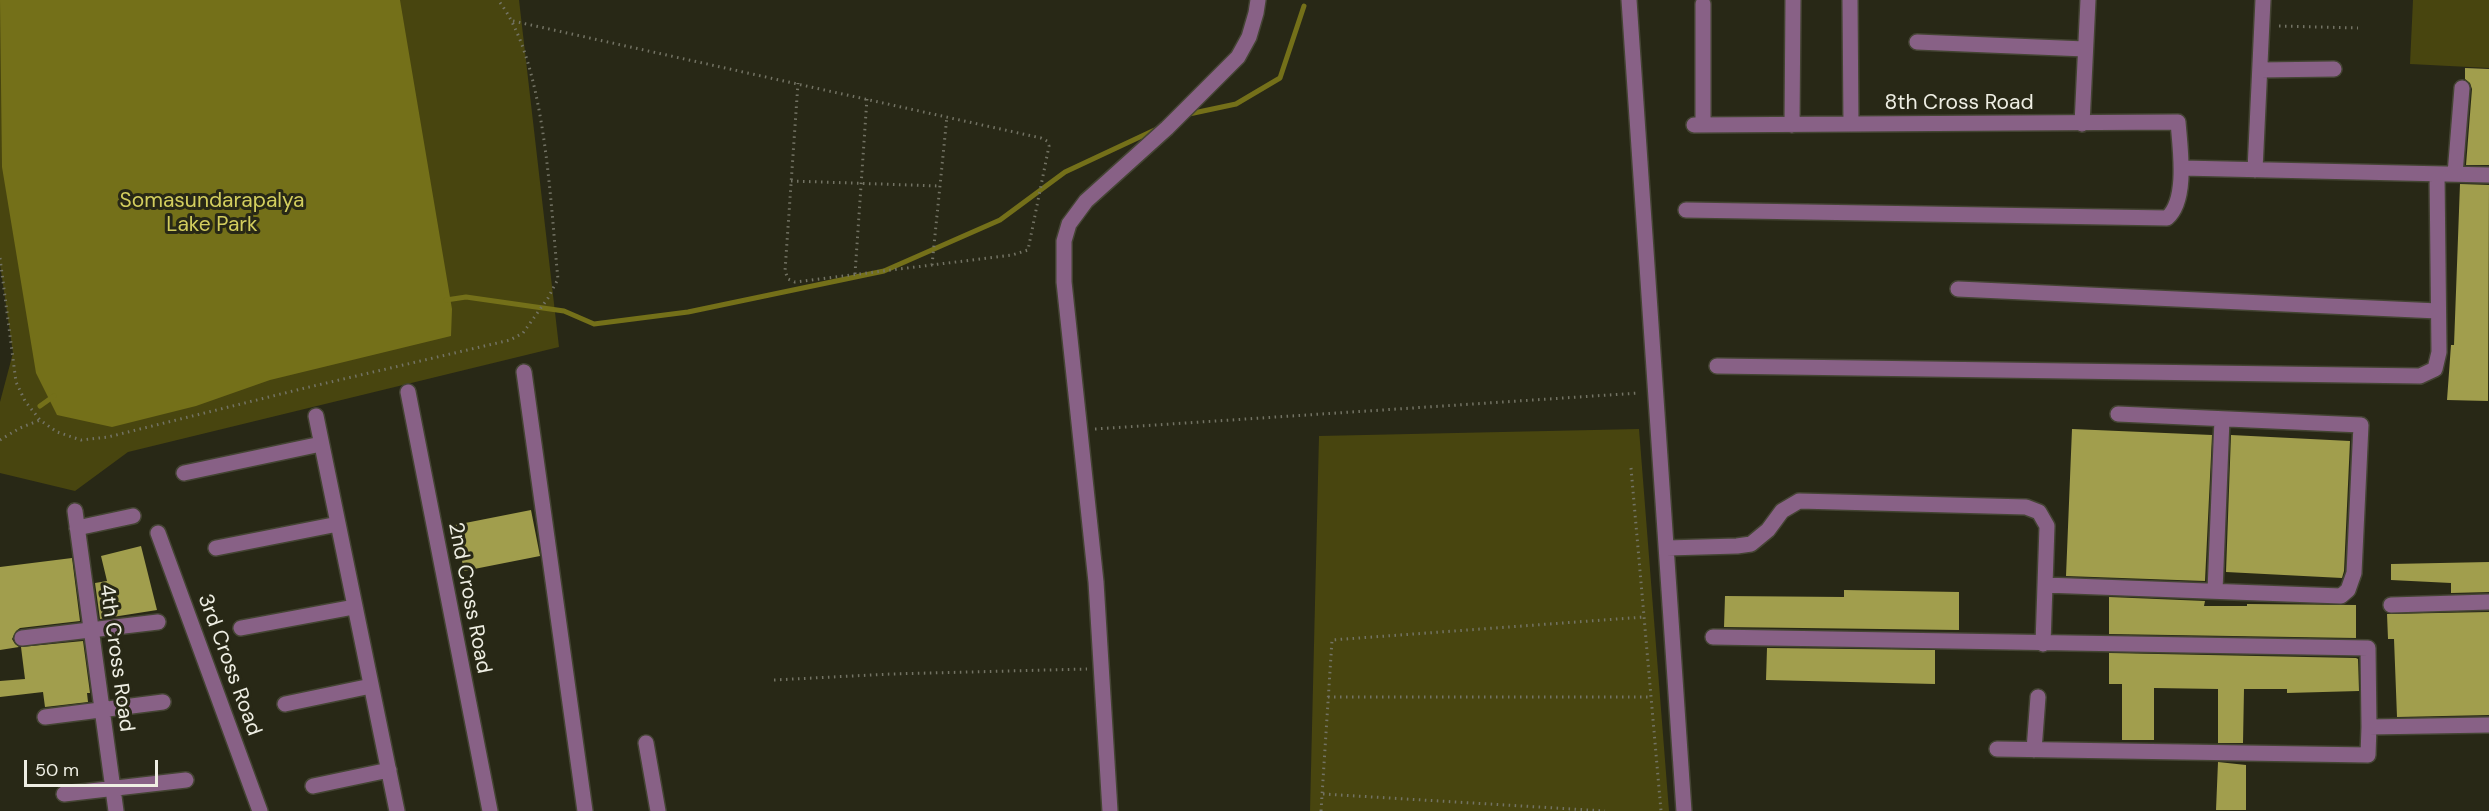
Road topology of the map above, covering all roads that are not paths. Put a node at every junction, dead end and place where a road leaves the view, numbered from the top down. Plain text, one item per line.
1 (1258, 0) edge
2 (1629, 0) edge
3 (1793, 0) edge
4 (1850, 0) edge
5 (2088, 0) edge
6 (2263, 0) edge
7 (1703, 4) dead end
8 (1917, 42) dead end
9 (2085, 49) junction
10 (2334, 69) dead end
11 (2260, 70) junction
12 (2462, 88) dead end
13 (1851, 124) junction
14 (2082, 124) junction
15 (1792, 125) junction
16 (2182, 168) junction
17 (2255, 170) junction
18 (2437, 174) junction
19 (2455, 174) junction
20 (2489, 175) edge
21 (1686, 210) dead end
22 (1958, 289) dead end
23 (2438, 311) junction
24 (1717, 366) dead end
25 (524, 372) dead end
26 (408, 392) dead end
27 (2118, 414) dead end
28 (316, 416) dead end
29 (2222, 419) junction
30 (321, 444) junction
31 (184, 473) dead end
32 (75, 511) dead end
33 (133, 516) dead end
34 (338, 524) junction
35 (77, 528) junction
36 (158, 533) dead end
37 (216, 548) dead end
38 (1667, 548) junction
39 (2045, 585) junction
40 (2215, 591) junction
41 (2489, 602) edge
42 (2391, 605) dead end
43 (354, 607) junction
44 (158, 622) dead end
45 (241, 628) dead end
46 (91, 631) junction
47 (1713, 637) dead end
48 (22, 638) dead end
49 (2043, 644) junction
50 (371, 686) junction
51 (2038, 697) dead end
52 (163, 702) dead end
53 (285, 704) dead end
54 (102, 709) junction
55 (45, 717) dead end
56 (2489, 725) edge
57 (2370, 727) junction
58 (646, 744) dead end
59 (1997, 749) dead end
60 (2034, 750) junction
61 (388, 770) junction
62 (186, 780) dead end
63 (313, 786) dead end
64 (113, 788) junction
65 (64, 794) dead end
66 (116, 811) edge
67 (260, 811) edge
68 (397, 811) edge
69 (490, 811) edge
70 (585, 811) edge
71 (658, 811) edge
72 (1110, 811) edge
73 (1684, 811) edge

1 - 72 street
2 - 38 street
3 - 15 street
4 - 13 street
5 - 9 street
6 - 11 street
7 - 15 street, 8th Cross Road
8 - 9 street
9 - 14 street
10 - 11 street
11 - 17 street
12 - 19 street
13 - 14 street, 8th Cross Road
13 - 15 street, 8th Cross Road
14 - 16 street, 8th Cross Road
16 - 17 street
16 - 21 street
17 - 18 street
18 - 19 street
18 - 23 street
19 - 20 street
22 - 23 street
23 - 24 street
25 - 70 street
26 - 69 street, 2nd Cross Road
27 - 29 street
28 - 30 street
29 - 40 street
29 - 40 street
30 - 31 street
30 - 34 street
32 - 35 street, 4th Cross Road
33 - 35 street
34 - 37 street
34 - 43 street
35 - 46 street, 4th Cross Road
36 - 67 street, 3rd Cross Road
38 - 39 street
38 - 73 street
39 - 40 street
39 - 49 street
41 - 42 street
43 - 45 street
43 - 50 street
44 - 46 street
46 - 48 street
46 - 54 street, 4th Cross Road
47 - 49 street
49 - 57 street
50 - 53 street
50 - 61 street
51 - 60 street
52 - 54 street
54 - 55 street
54 - 64 street, 4th Cross Road
56 - 57 street
57 - 60 street
58 - 71 street
59 - 60 street
61 - 63 street
61 - 68 street
62 - 64 street
64 - 65 street
64 - 66 street, 4th Cross Road

